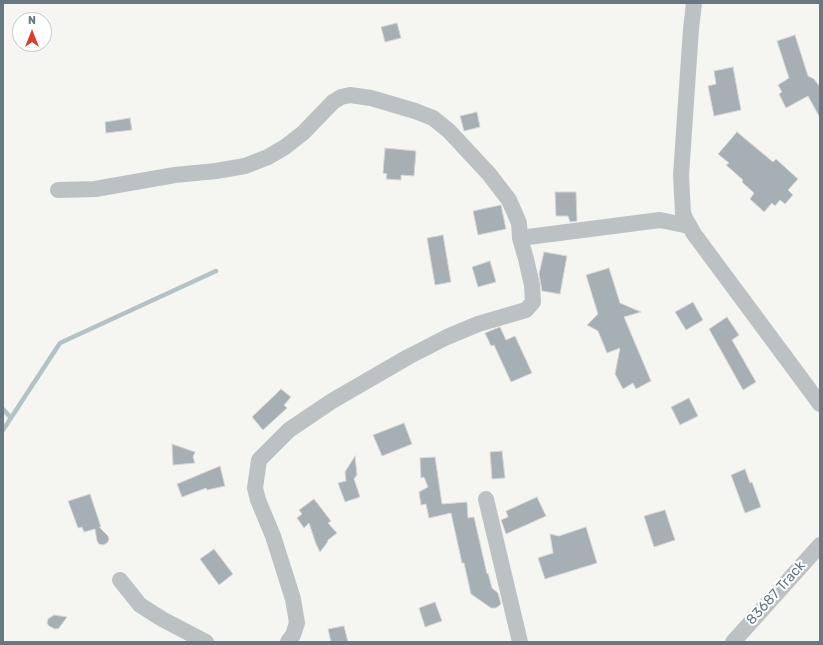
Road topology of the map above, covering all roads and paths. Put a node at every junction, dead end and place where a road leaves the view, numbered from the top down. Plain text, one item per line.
1 (694, 3) edge
2 (58, 190) dead end
3 (689, 226) junction
4 (520, 238) junction
5 (820, 404) edge
6 (486, 499) dead end
7 (820, 545) edge
8 (120, 580) dead end
9 (206, 642) edge
10 (288, 642) edge
11 (520, 642) edge
12 (733, 642) edge

1 - 3 street
2 - 4 street
3 - 4 street
3 - 5 street
4 - 10 street
6 - 11 street
7 - 12 street, 83687 Track
8 - 9 street

